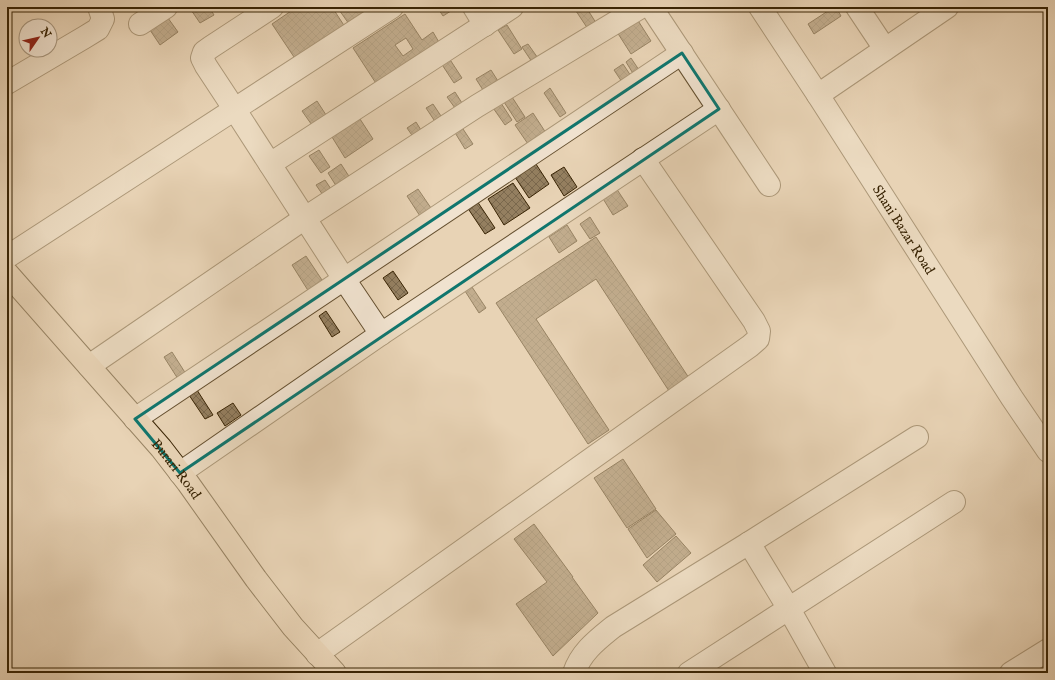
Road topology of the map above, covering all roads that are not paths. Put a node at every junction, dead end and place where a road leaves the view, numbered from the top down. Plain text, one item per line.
1 (99, 7) edge
2 (166, 7) edge
3 (272, 7) edge
4 (392, 7) edge
5 (474, 7) edge
6 (512, 7) edge
7 (641, 7) edge
8 (651, 7) edge
9 (760, 7) edge
10 (857, 7) edge
11 (947, 7) edge
12 (140, 24) dead end
13 (485, 25) junction
14 (885, 49) junction
15 (682, 53) junction
16 (7, 83) edge
17 (818, 95) junction
18 (719, 109) junction
19 (235, 110) junction
20 (644, 159) junction
21 (270, 164) junction
22 (769, 185) dead end
23 (305, 218) junction
24 (7, 257) edge
25 (7, 273) edge
26 (344, 279) junction
27 (381, 334) junction
28 (89, 366) junction
29 (135, 419) junction
30 (917, 437) dead end
31 (1048, 451) edge
32 (180, 473) junction
33 (954, 502) dead end
34 (749, 543) junction
35 (788, 609) junction
36 (1048, 650) edge
37 (317, 654) junction
38 (824, 672) edge
39 (335, 673) edge
40 (574, 673) edge
41 (689, 673) edge
42 (1011, 673) edge

1 - 16 street
2 - 12 street
3 - 19 street
4 - 19 street
5 - 13 street
6 - 13 street
7 - 23 street
8 - 15 street
9 - 17 street, Shani Bazar Road
10 - 14 street
11 - 14 street
13 - 21 street
14 - 17 street
15 - 18 street
15 - 26 street
17 - 31 street, Shani Bazar Road
18 - 20 street
18 - 22 street
19 - 21 street
19 - 24 street
20 - 27 street
20 - 37 street
21 - 23 street
23 - 26 street
23 - 28 street
25 - 28 main road, Burari Road
26 - 27 street
26 - 29 street
27 - 32 street
28 - 29 main road, Burari Road
29 - 32 main road, Burari Road
30 - 34 street
32 - 37 main road, Burari Road
33 - 35 street
34 - 35 street
34 - 40 street
35 - 38 street
35 - 41 street
36 - 42 street
37 - 39 main road, Burari Road

